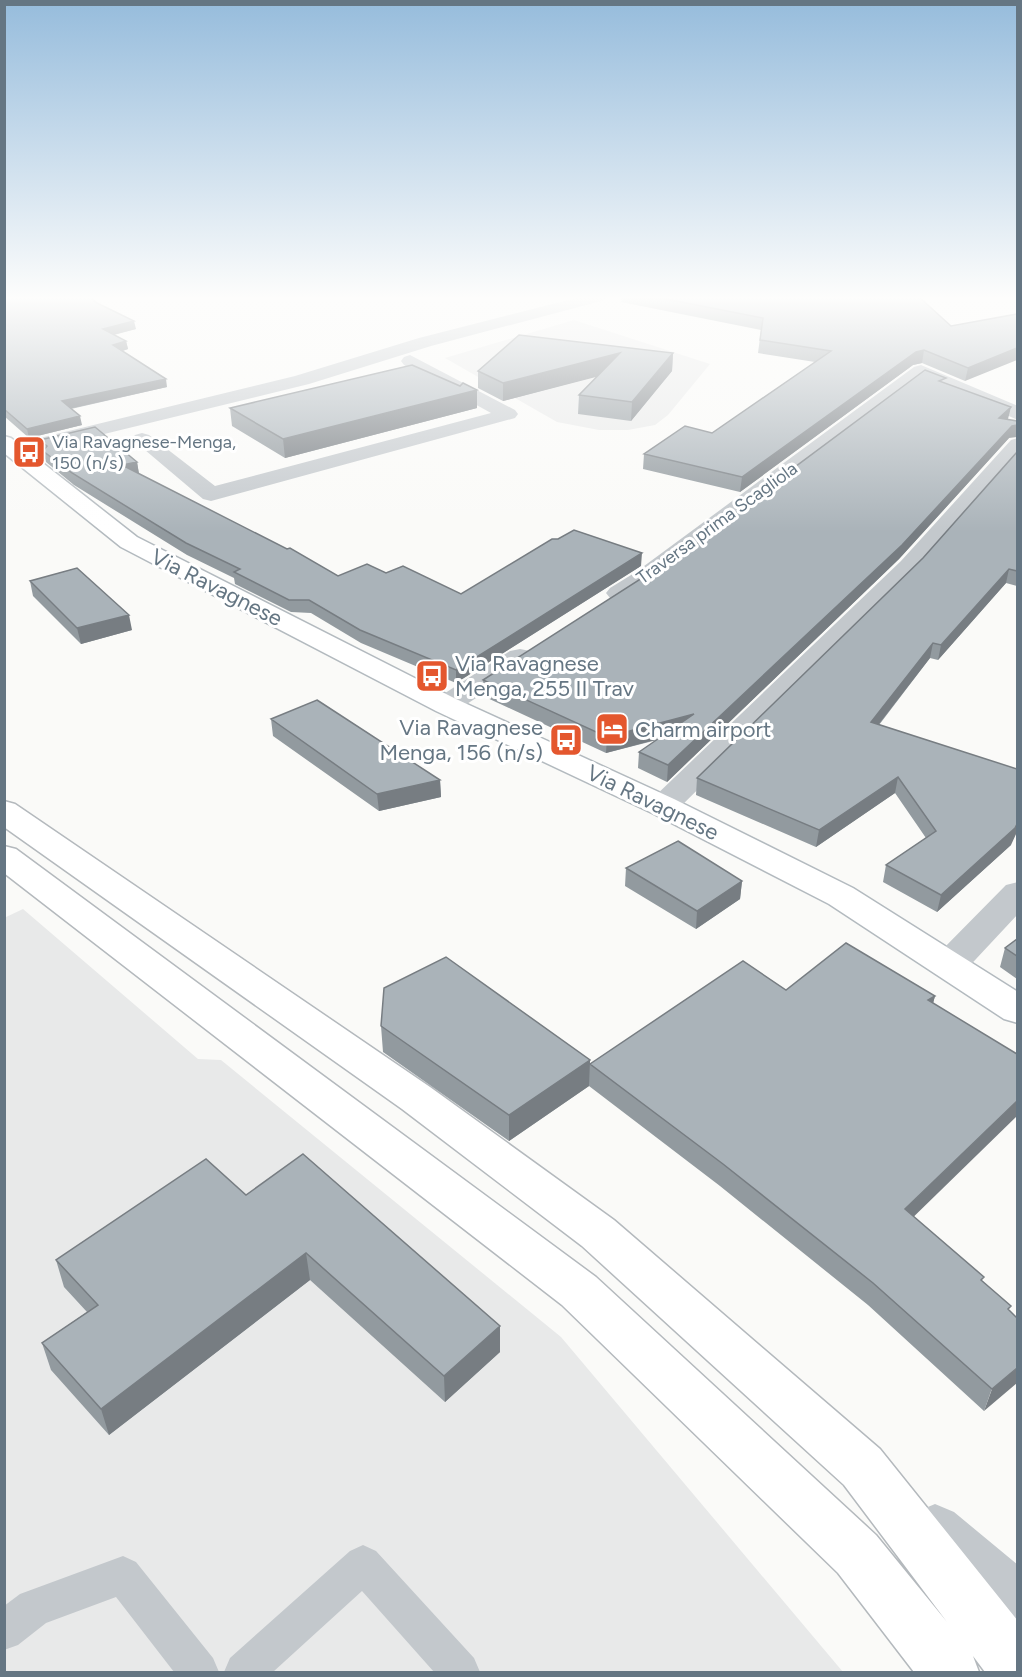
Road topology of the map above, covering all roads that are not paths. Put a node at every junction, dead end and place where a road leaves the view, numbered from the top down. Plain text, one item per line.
1 (286, 375) edge
2 (317, 375) edge
3 (366, 375) edge
4 (436, 375) edge
5 (915, 375) edge
6 (931, 375) edge
7 (1017, 414) edge
8 (120, 420) junction
9 (142, 439) junction
10 (1017, 444) edge
11 (8, 445) edge
12 (605, 603) edge
13 (536, 647) edge
14 (446, 705) junction
15 (663, 806) junction
16 (4, 811) edge
17 (4, 856) edge
18 (1017, 893) edge
19 (949, 965) junction
20 (1017, 1010) edge
21 (862, 1467) junction
22 (1017, 1602) edge
23 (4, 1632) edge
24 (1017, 1668) edge
25 (199, 1672) edge
26 (244, 1672) edge
27 (460, 1672) edge
28 (950, 1672) edge

1 - 8 street
2 - 8 street
3 - 9 street
4 - 9 street
5 - 12 street, Traversa prima Scagliola
6 - 7 street, Traversa prima Scagliola
8 - 9 street
8 - 11 street
10 - 15 street
11 - 14 main road, Via Ravagnese
13 - 14 street
14 - 15 main road, Via Ravagnese
15 - 19 main road, Via Ravagnese
16 - 21 main road
17 - 28 main road
18 - 19 street
19 - 20 main road, Via Ravagnese
21 - 22 street
21 - 24 main road
23 - 25 lane
26 - 27 lane

